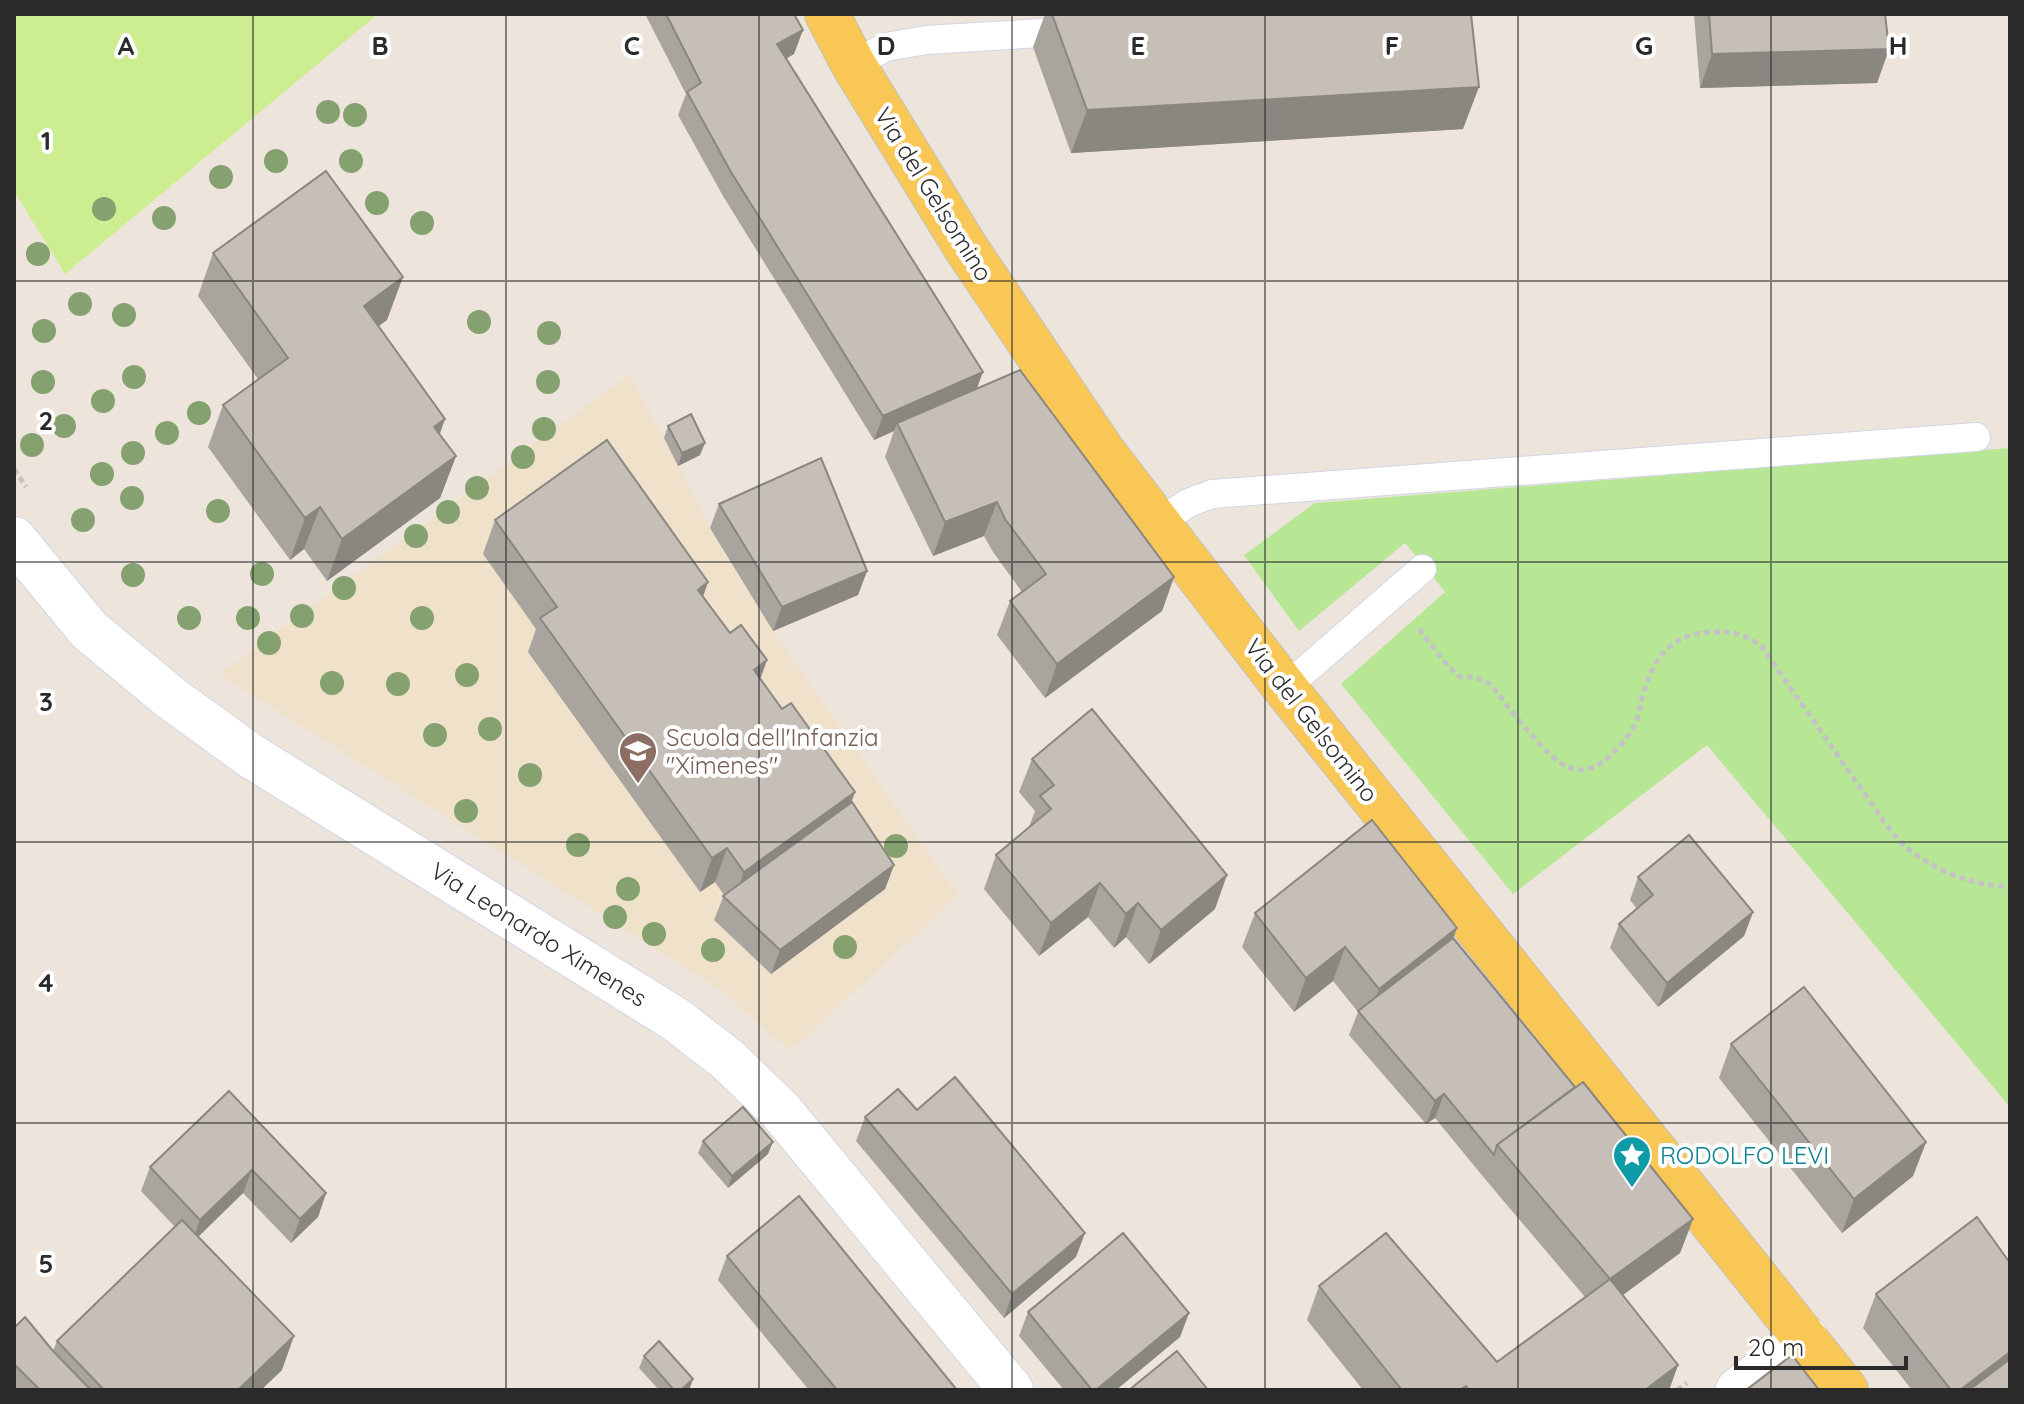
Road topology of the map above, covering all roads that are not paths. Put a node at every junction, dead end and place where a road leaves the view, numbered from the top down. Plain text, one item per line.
1 (827, 14) edge
2 (1097, 30) edge
3 (853, 64) junction
4 (1976, 437) dead end
5 (1158, 523) junction
6 (14, 539) edge
7 (1422, 569) dead end
8 (1285, 688) junction
9 (1806, 1338) junction
10 (1011, 1390) edge
11 (1738, 1390) edge
12 (1846, 1390) edge

1 - 3 main road, Via del Gelsomino
2 - 3 lane
3 - 5 main road, Via del Gelsomino
4 - 5 lane
5 - 8 main road, Via del Gelsomino
6 - 10 street, Via Leonardo Ximenes
7 - 8 lane
8 - 9 main road, Via del Gelsomino
9 - 11 street
9 - 12 main road, Via del Gelsomino

